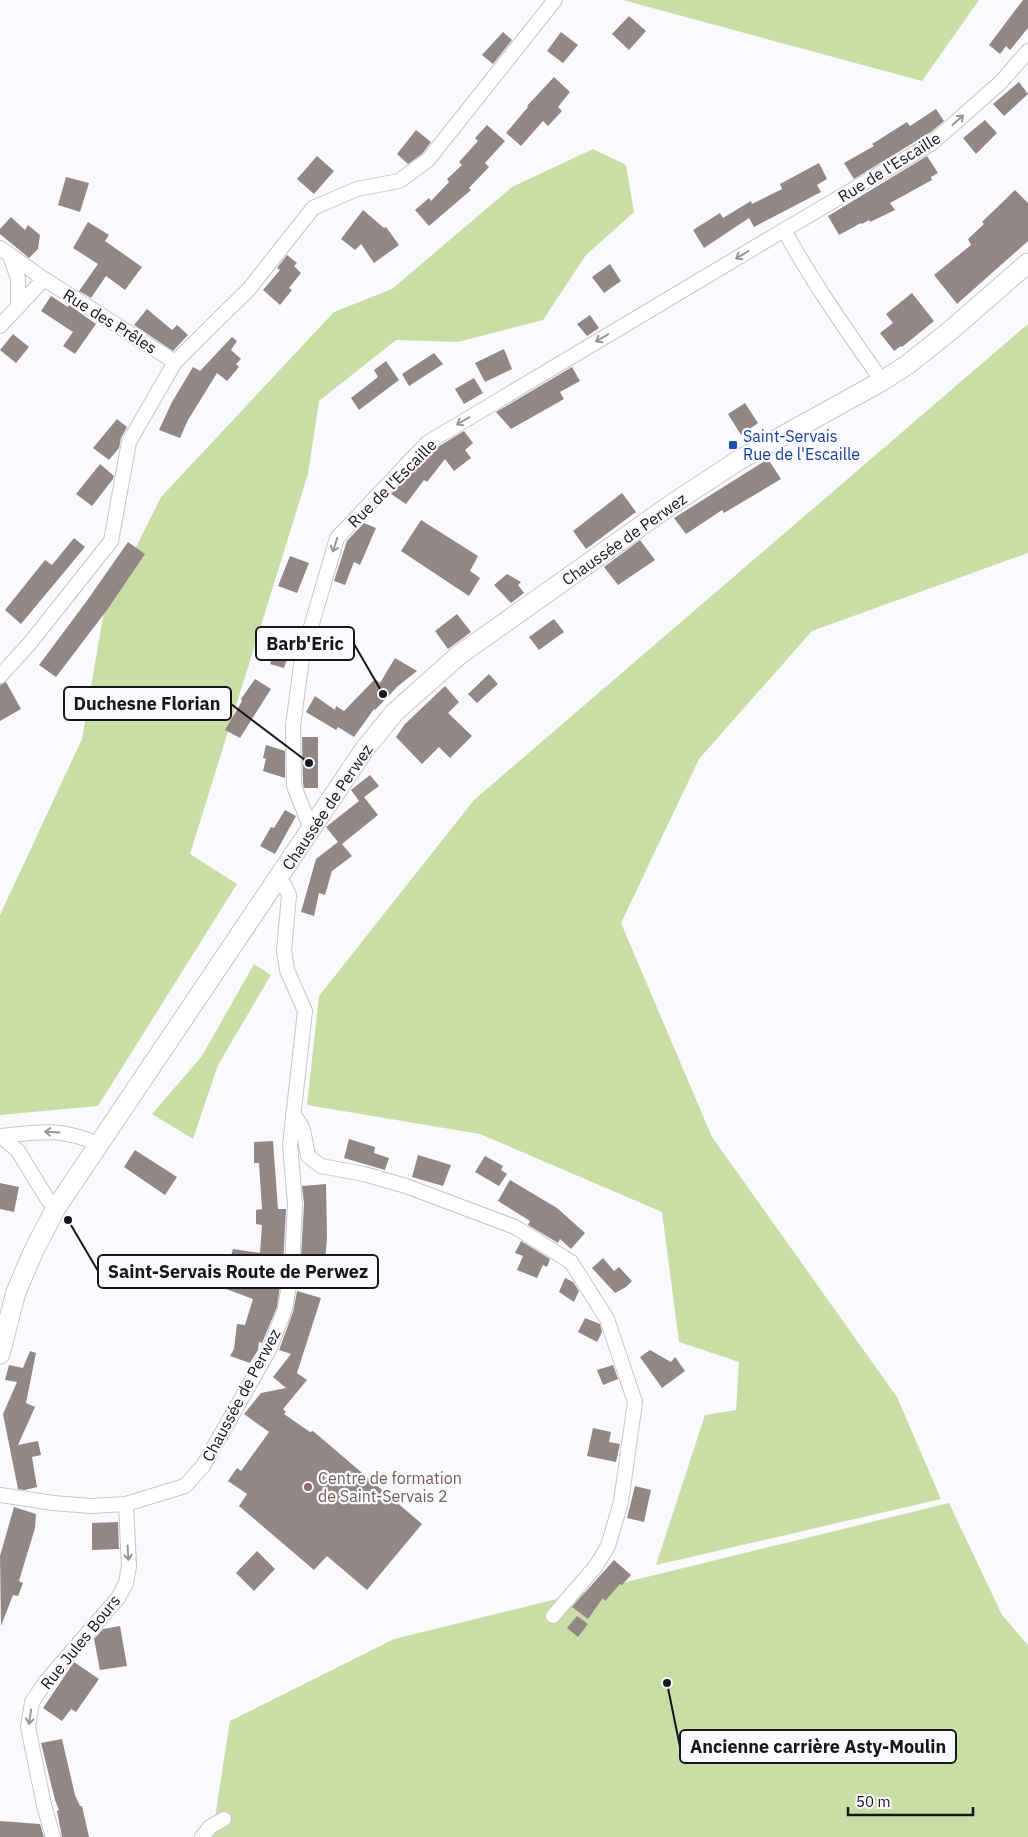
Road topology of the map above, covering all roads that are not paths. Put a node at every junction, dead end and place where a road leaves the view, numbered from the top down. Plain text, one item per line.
1 (555, 0) edge
2 (1028, 51) edge
3 (784, 230) junction
4 (5, 252) edge
5 (1028, 263) edge
6 (44, 279) junction
7 (18, 307) junction
8 (0, 326) edge
9 (176, 362) junction
10 (882, 380) junction
11 (0, 676) edge
12 (311, 829) junction
13 (278, 878) junction
14 (293, 1113) junction
15 (1, 1136) edge
16 (98, 1144) junction
17 (56, 1208) junction
18 (0, 1354) edge
19 (0, 1495) edge
20 (126, 1504) junction
21 (553, 1616) dead end
22 (224, 1819) dead end
23 (53, 1837) edge
24 (202, 1837) edge

1 - 9 street
3 -> 2 street, Rue de l'Escaille
3 - 10 street
3 -> 12 street, Rue de l'Escaille
4 - 6 street, Rue des Prêles
4 - 7 street
5 - 10 main road, Chaussée de Perwez
6 - 7 street
6 - 9 street, Rue des Prêles
7 - 8 street
9 - 11 street
10 - 12 main road, Chaussée de Perwez
12 - 13 main road, Chaussée de Perwez
13 - 14 street, Chaussée de Perwez
13 - 16 main road, Chaussée de Perwez
14 - 20 street, Chaussée de Perwez
14 - 21 street
16 -> 15 street
15 - 17 street
16 - 17 main road, Chaussée de Perwez
17 - 18 main road, Chaussée de Perwez
19 - 20 street, Chaussée de Perwez
20 -> 23 street, Rue Jules Bours
22 - 24 street

